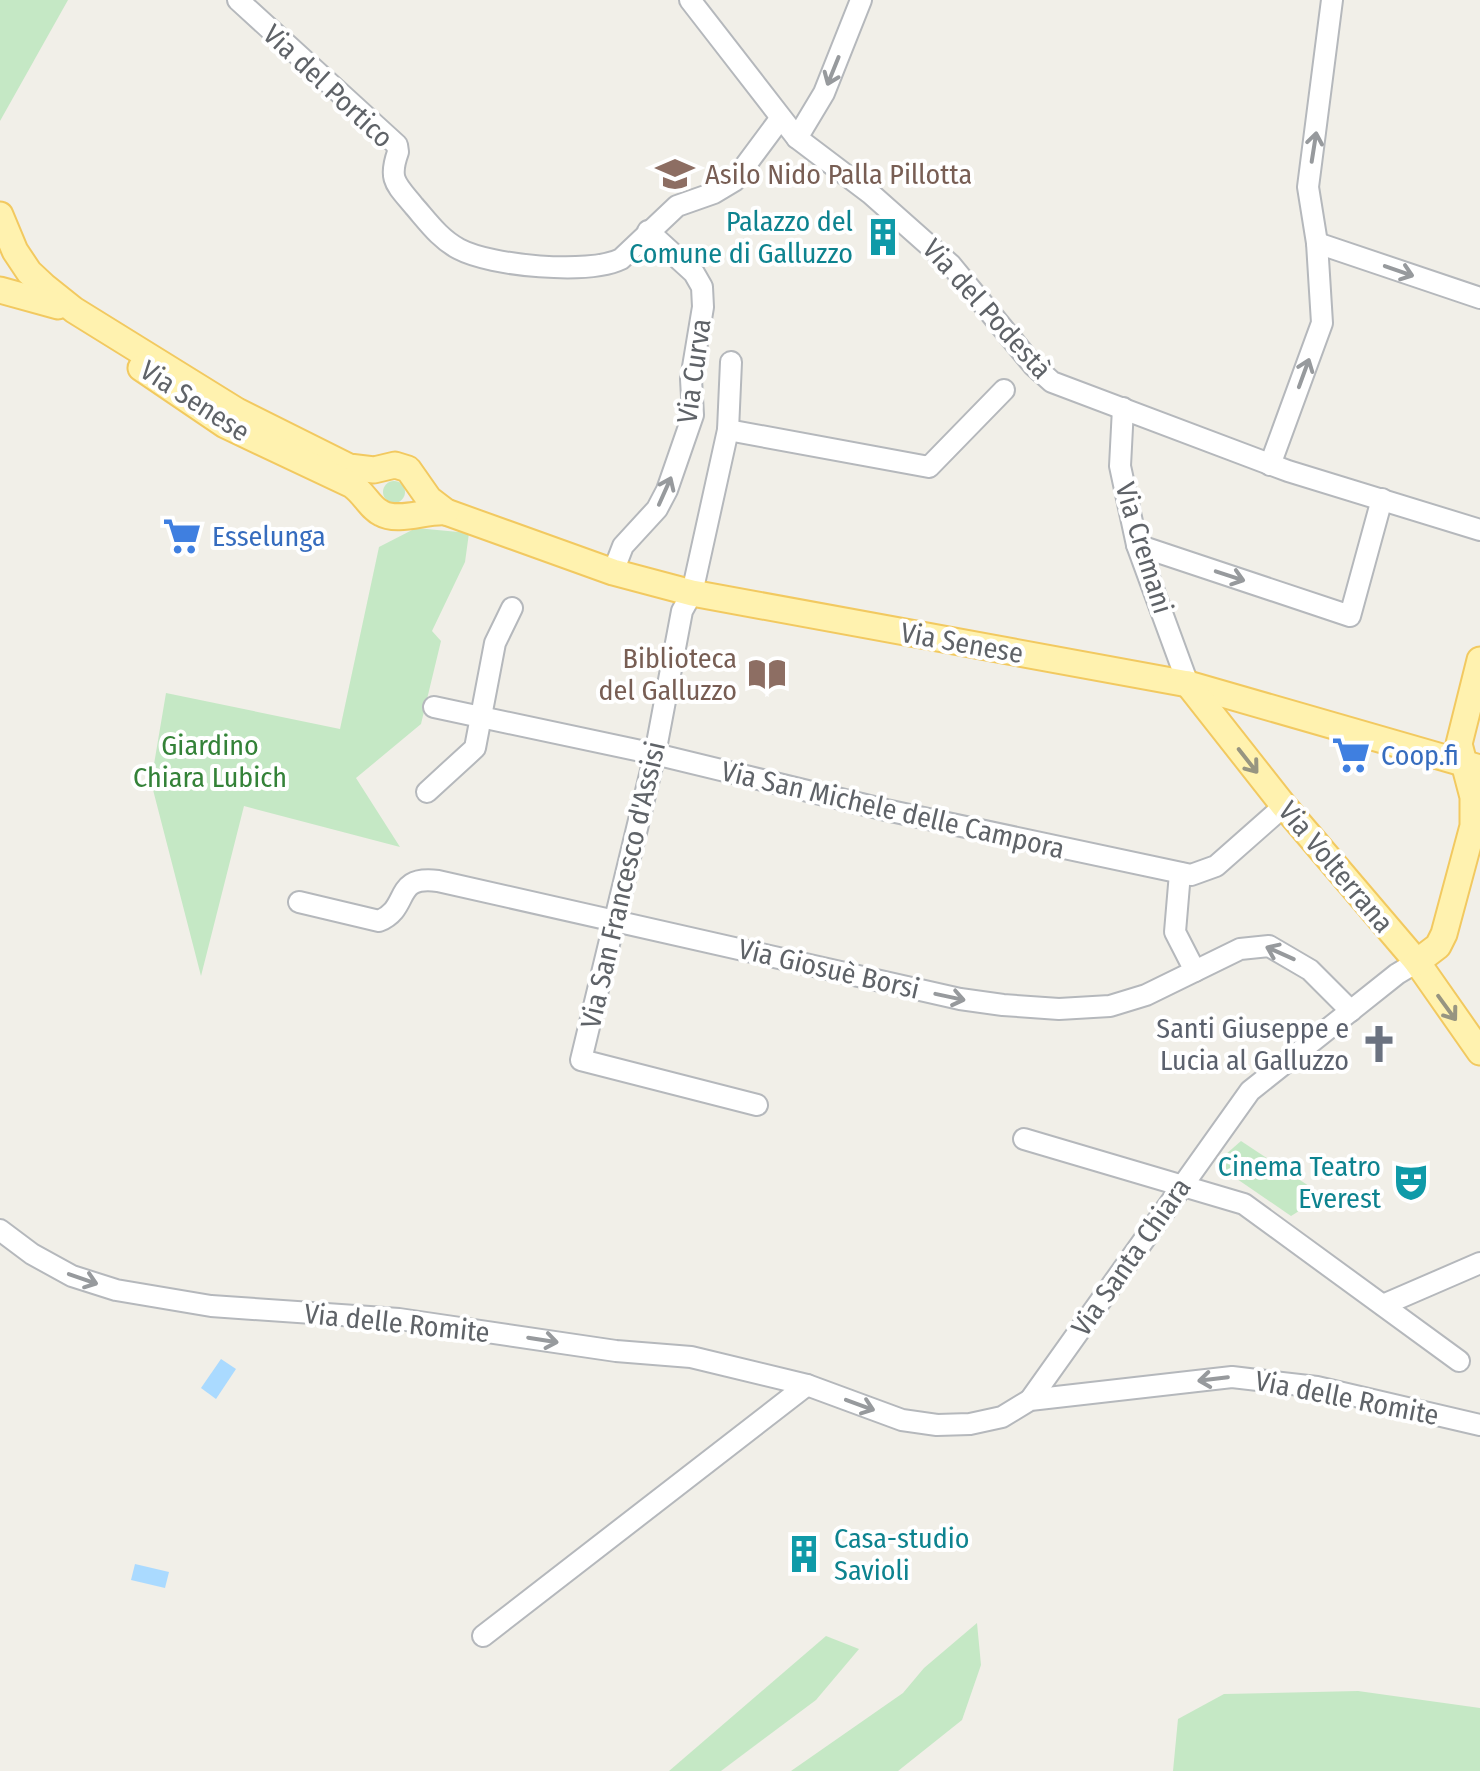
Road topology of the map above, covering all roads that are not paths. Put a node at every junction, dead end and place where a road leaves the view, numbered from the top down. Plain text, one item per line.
1 (238, 0) edge
2 (690, 0) edge
3 (861, 0) edge
4 (1332, 0) edge
5 (780, 119) junction
6 (797, 138) junction
7 (0, 215) edge
8 (648, 232) junction
9 (10, 240) junction
10 (1317, 243) junction
11 (0, 270) edge
12 (0, 290) edge
13 (1480, 298) edge
14 (80, 313) junction
15 (731, 362) dead end
16 (1004, 390) dead end
17 (1124, 408) junction
18 (728, 430) junction
19 (1270, 465) junction
20 (381, 469) junction
21 (421, 488) junction
22 (369, 497) junction
23 (1382, 499) junction
24 (446, 512) junction
25 (406, 514) junction
26 (1480, 530) edge
27 (1137, 545) junction
28 (612, 572) junction
29 (692, 593) junction
30 (512, 608) dead end
31 (1480, 660) edge
32 (1188, 684) junction
33 (434, 707) dead end
34 (482, 716) junction
35 (655, 754) junction
36 (1472, 766) edge
37 (427, 792) dead end
38 (1284, 806) junction
39 (1180, 873) junction
40 (299, 902) dead end
41 (616, 921) junction
42 (1417, 962) junction
43 (1195, 972) junction
44 (1351, 1011) junction
45 (1478, 1043) edge
46 (757, 1105) dead end
47 (1024, 1139) dead end
48 (1182, 1183) junction
49 (0, 1230) edge
50 (1480, 1264) edge
51 (1383, 1305) junction
52 (1458, 1361) dead end
53 (807, 1385) junction
54 (1030, 1400) junction
55 (1480, 1425) edge
56 (483, 1636) dead end

1 - 8 street, Via del Portico
2 - 5 street, Via del Podestà
3 -> 6 street
10 -> 4 street
5 - 6 street, Via del Podestà
5 - 8 street, Via del Portico
6 - 17 street, Via del Podestà
7 - 9 main road, Via Senese
28 -> 8 street, Via Curva
9 - 11 main road
9 - 14 main road, Via Senese
10 -> 13 street
19 -> 10 street
12 - 14 main road, Via Senese
14 - 20 main road, Via Senese
14 - 22 main road, Via Senese
15 - 18 street, Via San Francesco d'Assisi
16 - 18 street
17 - 19 street, Via del Podestà
17 - 27 street, Via Cremani
18 - 29 street, Via San Francesco d'Assisi
19 - 23 street, Via del Podestà
20 - 21 main road, Via Senese
20 - 22 main road
21 - 24 main road, Via Senese
21 - 25 main road
22 - 25 main road, Via Senese
23 - 26 street, Via del Podestà
27 -> 23 street
24 - 25 main road, Via Senese
24 - 28 main road, Via Senese
27 - 32 street, Via Cremani
28 - 29 main road, Via Senese
29 - 32 main road, Via Senese
29 - 35 street, Via San Francesco d'Assisi
30 - 34 street
31 - 36 main road
32 - 36 main road, Via Senese
32 -> 38 main road, Via Volterrana
33 - 34 street, Via San Michele delle Campora
34 - 35 street, Via San Michele delle Campora
34 - 37 street
35 - 39 street, Via San Michele delle Campora
35 - 41 street, Via San Francesco d'Assisi
36 - 42 main road
38 - 39 street
38 - 42 main road, Via Volterrana
39 - 43 street
40 - 41 street, Via Giosuè Borsi
41 -> 43 street, Via Giosuè Borsi
41 - 46 street, Via San Francesco d'Assisi
42 - 44 street, Via Santa Chiara
42 -> 45 main road, Via Volterrana
44 -> 43 street, Via Giosuè Borsi
44 - 48 street, Via Santa Chiara
47 - 48 street
48 - 51 street
48 - 54 street, Via Santa Chiara
49 -> 53 street, Via delle Romite
50 - 51 street
51 - 52 street
53 -> 54 street, Via delle Romite
53 - 56 street
55 -> 54 street, Via delle Romite

